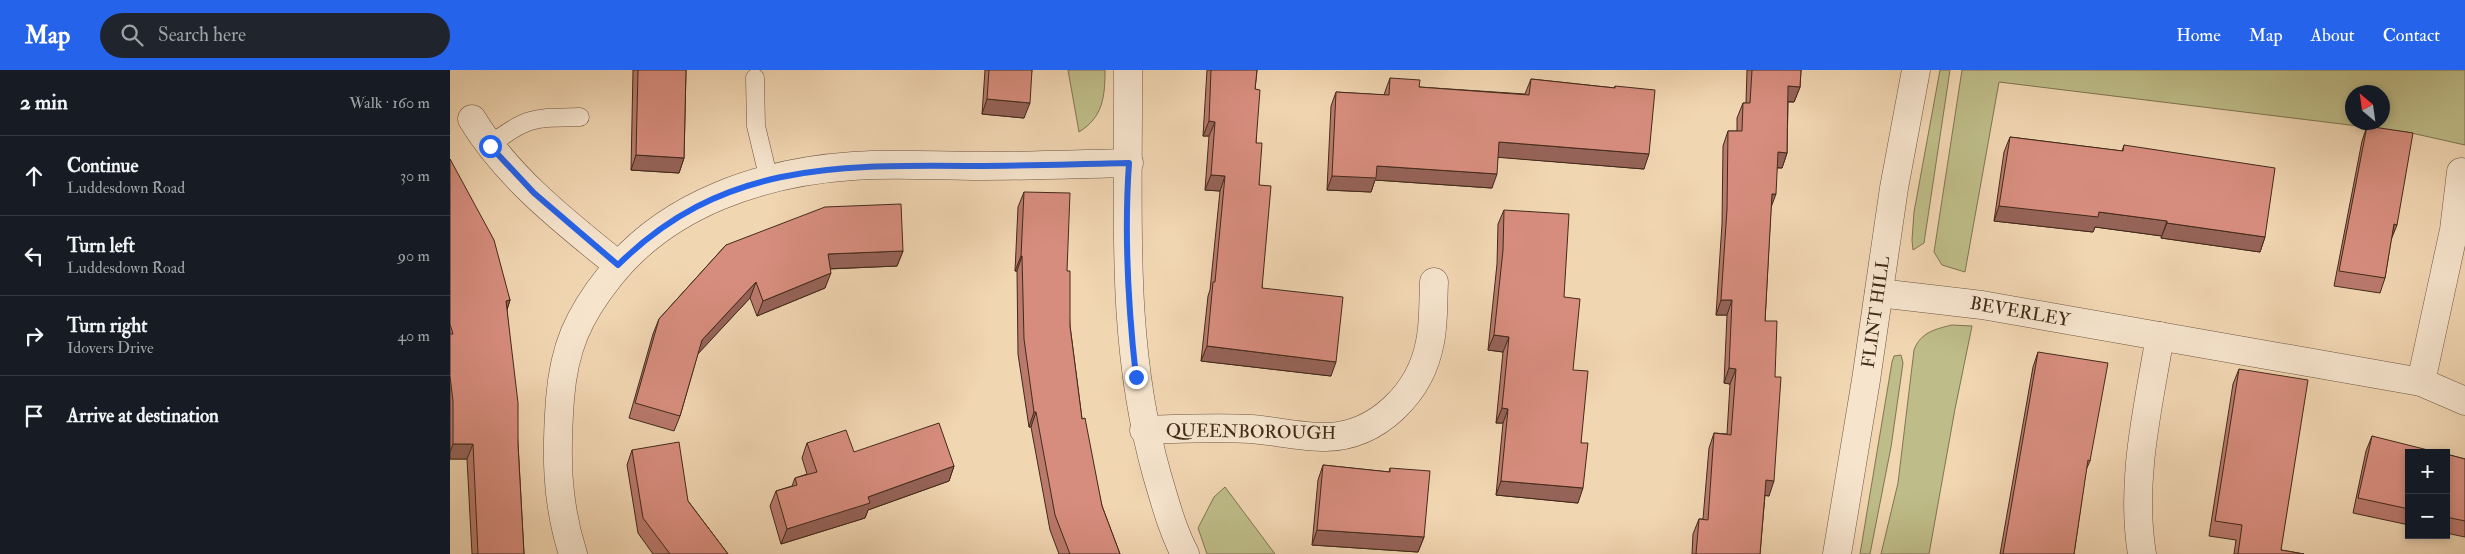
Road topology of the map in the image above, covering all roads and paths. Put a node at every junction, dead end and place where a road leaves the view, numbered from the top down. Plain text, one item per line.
1 (1128, 70) edge
2 (1916, 70) edge
3 (755, 78) dead end
4 (580, 117) dead end
5 (472, 118) dead end
6 (490, 146) junction
7 (1129, 163) junction
8 (2461, 172) dead end
9 (769, 180) junction
10 (618, 265) junction
11 (1434, 282) dead end
12 (1879, 293) junction
13 (2160, 336) junction
14 (2420, 382) junction
15 (2465, 401) edge
16 (1144, 430) junction
17 (573, 554) edge
18 (1185, 554) edge
19 (1837, 554) edge
20 (2142, 554) edge

1 - 7 street
2 - 12 street, FLINT HILL
3 - 9 lane
4 - 6 lane
5 - 6 street
6 - 10 street
7 - 9 street
7 - 16 street
8 - 14 street
9 - 10 street
10 - 17 street
11 - 16 street, QUEENBOROUGH
12 - 13 street, BEVERLEY
12 - 19 street, FLINT HILL
13 - 14 street, BEVERLEY
13 - 20 street
14 - 15 street, BEVERLEY
16 - 18 street

